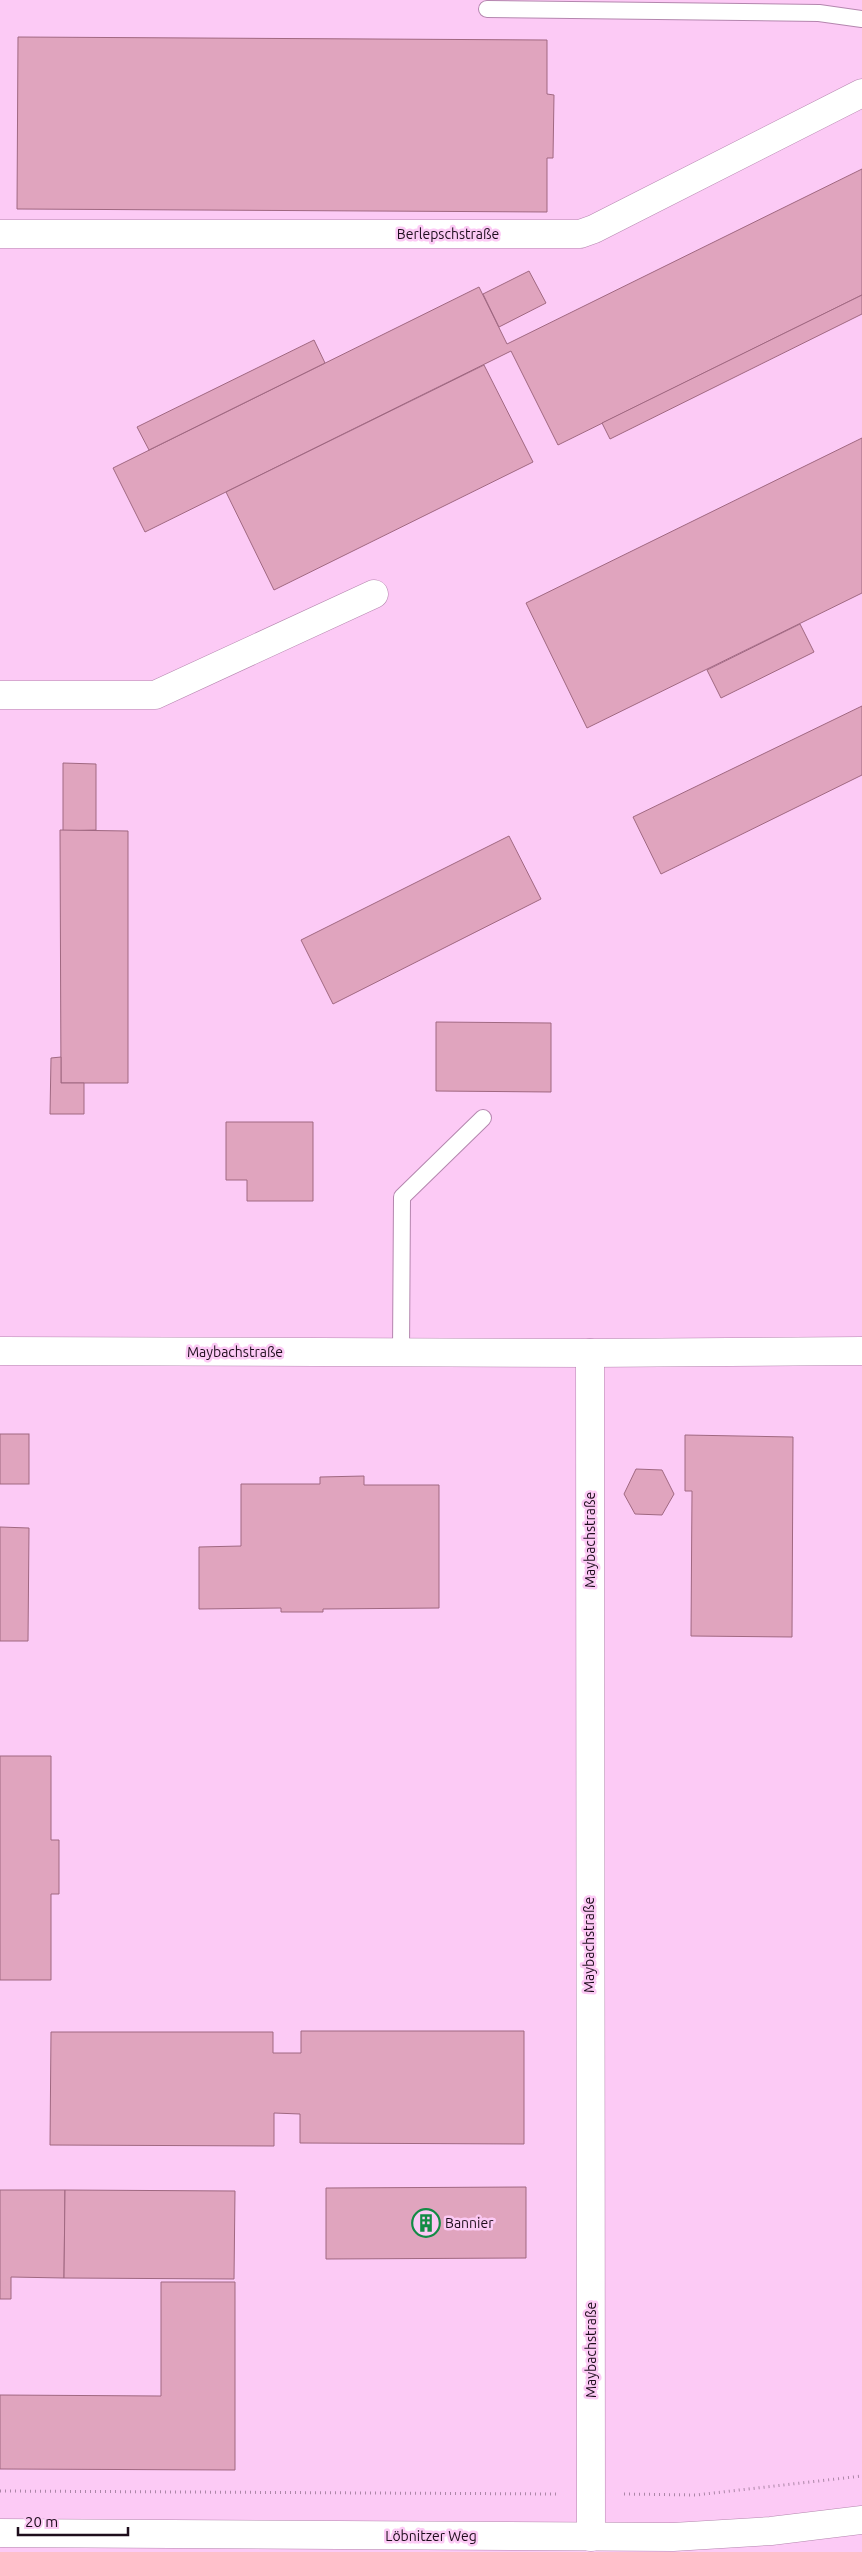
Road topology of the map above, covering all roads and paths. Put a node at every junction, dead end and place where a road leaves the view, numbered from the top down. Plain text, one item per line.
1 (487, 9) dead end
2 (862, 19) edge
3 (862, 93) edge
4 (0, 234) edge
5 (374, 594) dead end
6 (0, 695) edge
7 (483, 1118) dead end
8 (0, 1351) edge
9 (862, 1351) edge
10 (401, 1352) junction
11 (590, 1353) junction
12 (862, 2476) edge
13 (0, 2491) edge
14 (591, 2494) junction
15 (862, 2520) edge
16 (0, 2533) edge
17 (591, 2537) junction

1 - 2 lane
3 - 4 street, Berlepschstraße
5 - 6 street
7 - 10 lane
8 - 10 street, Maybachstraße
9 - 11 street, Maybachstraße
10 - 11 street, Maybachstraße
11 - 14 street, Maybachstraße
12 - 14 path
13 - 14 path
14 - 17 street, Maybachstraße
15 - 17 street, Löbnitzer Weg
16 - 17 street, Löbnitzer Weg

